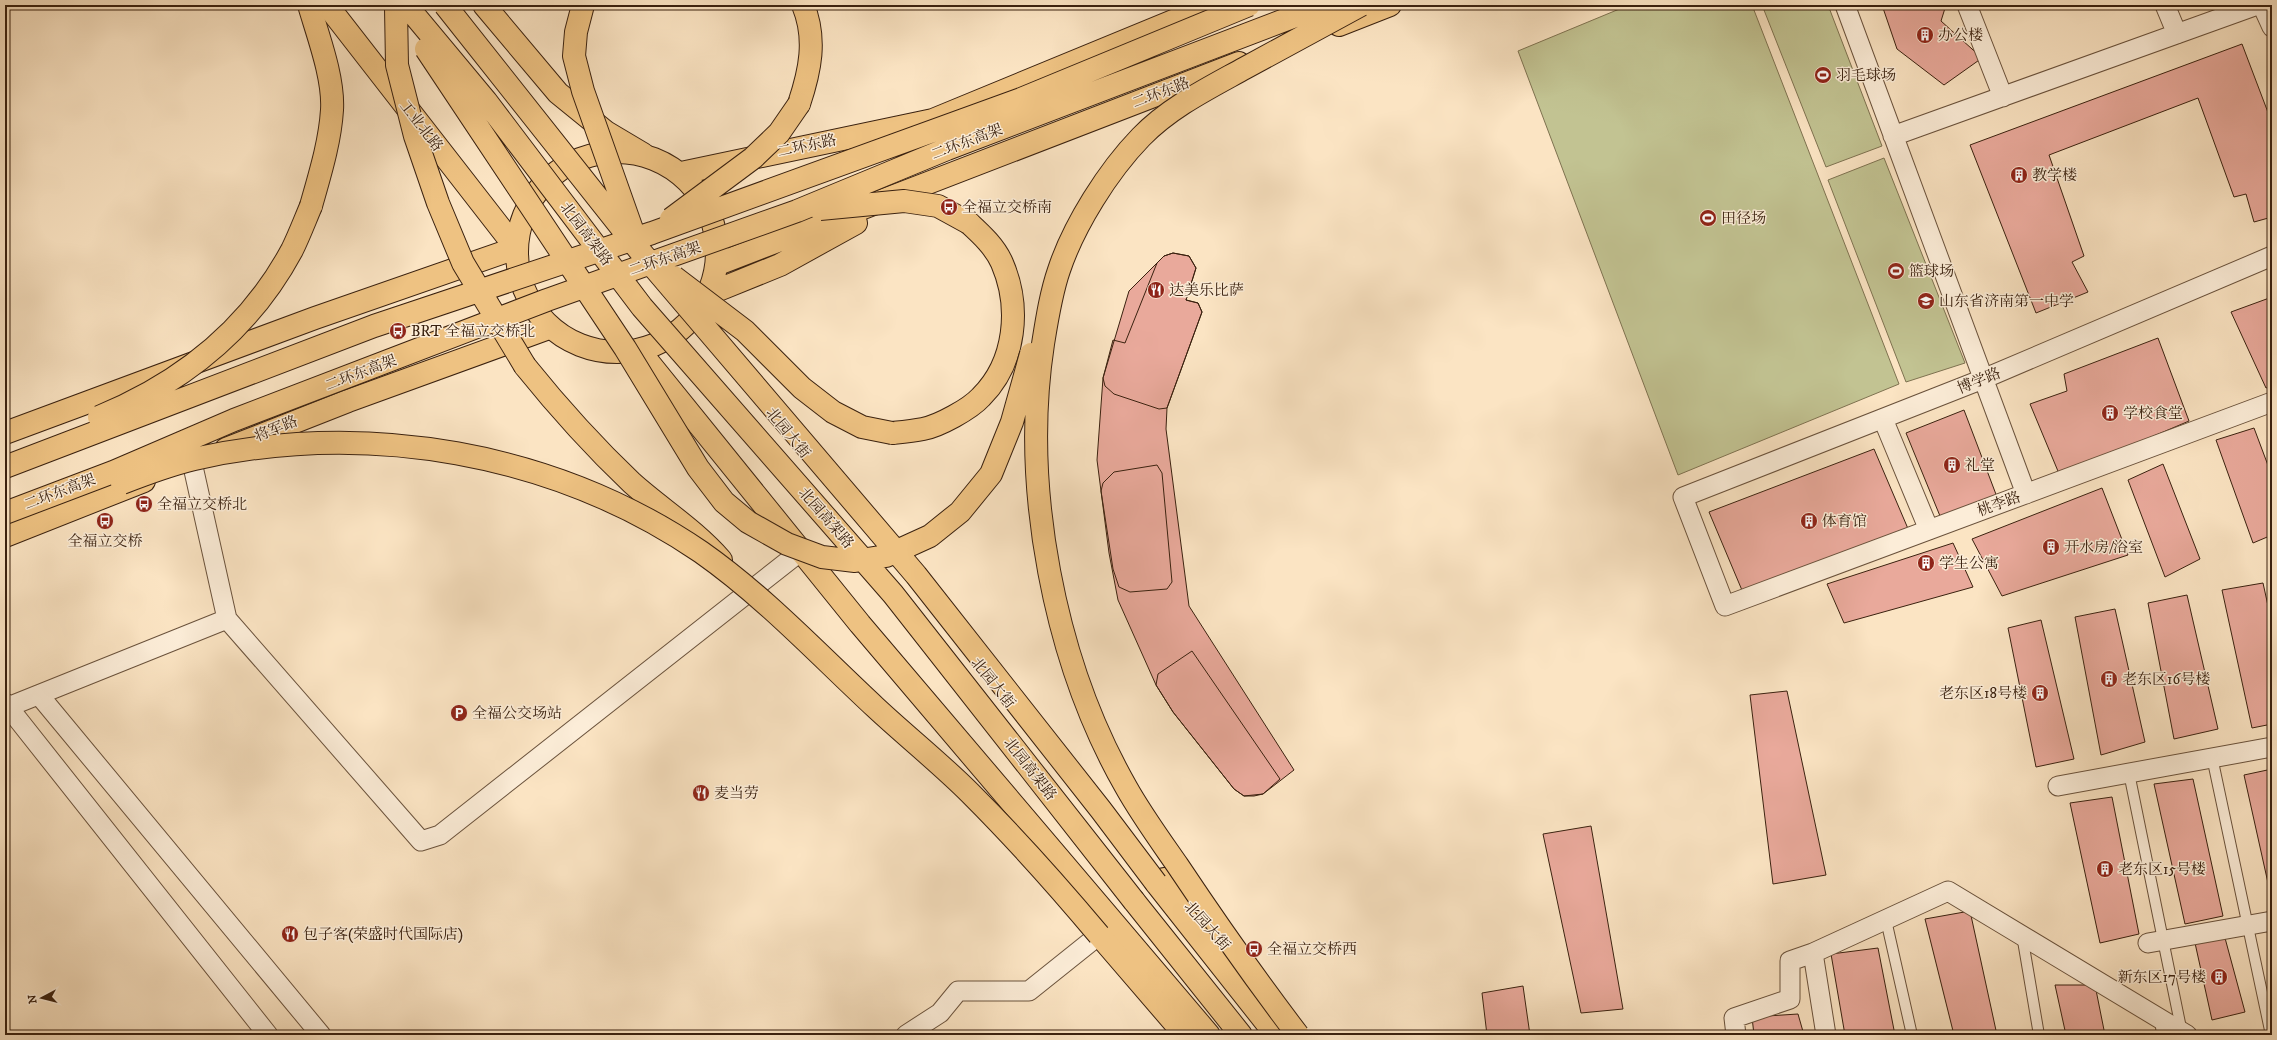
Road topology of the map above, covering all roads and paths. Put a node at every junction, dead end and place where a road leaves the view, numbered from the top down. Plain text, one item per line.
1 (309, 5) edge
2 (326, 5) edge
3 (396, 5) edge
4 (406, 5) edge
5 (445, 5) edge
6 (484, 5) edge
7 (583, 5) edge
8 (803, 5) edge
9 (1212, 5) edge
10 (1250, 5) edge
11 (1324, 5) edge
12 (1362, 5) edge
13 (1390, 5) edge
14 (1845, 5) edge
15 (1967, 5) edge
16 (2165, 5) edge
17 (2257, 5) edge
18 (2262, 5) edge
19 (2272, 27) edge
20 (2177, 34) junction
21 (2003, 97) junction
22 (933, 120) junction
23 (1894, 136) junction
24 (643, 154) junction
25 (680, 173) junction
26 (933, 181) junction
27 (706, 203) junction
28 (797, 211) junction
29 (652, 233) junction
30 (516, 248) junction
31 (640, 251) junction
32 (2272, 256) edge
33 (718, 264) junction
34 (1058, 271) junction
35 (711, 293) junction
36 (694, 319) junction
37 (549, 328) junction
38 (641, 353) junction
39 (1983, 379) junction
40 (2272, 402) edge
41 (1883, 419) junction
42 (5, 433) edge
43 (5, 454) edge
44 (192, 462) junction
45 (5, 467) edge
46 (2026, 494) junction
47 (5, 513) edge
48 (5, 528) edge
49 (1929, 530) junction
50 (5, 536) edge
51 (801, 551) junction
52 (744, 586) junction
53 (1725, 606) joint
54 (227, 619) junction
55 (39, 695) junction
56 (6, 705) edge
57 (2272, 747) edge
58 (2212, 757) junction
59 (2129, 773) junction
60 (2058, 786) dead end
61 (1886, 920) junction
62 (2272, 921) edge
63 (2248, 925) junction
64 (1100, 935) junction
65 (2022, 935) junction
66 (2156, 941) junction
67 (1813, 953) junction
68 (2161, 1027) edge
69 (2185, 1034) edge
70 (268, 1035) edge
71 (321, 1035) edge
72 (906, 1035) edge
73 (1185, 1035) edge
74 (1209, 1035) edge
75 (1241, 1035) edge
76 (1276, 1035) edge
77 (1298, 1035) edge
78 (1307, 1035) edge
79 (1736, 1035) edge
80 (1826, 1035) edge
81 (1912, 1035) edge
82 (2039, 1035) edge
83 (2271, 1035) edge

1 - 43 main road, bridge
2 - 30 main road, 工业北路
3 - 34 main road, bridge
3 - 52 main road, bridge
4 - 75 main road, 北园高架路, bridge
5 - 31 main road, 北园高架路, bridge
6 - 24 main road
7 - 31 main road, bridge
8 - 29 main road, bridge
9 - 22 main road, 二环东路
10 - 29 main road, 二环东高架, bridge
11 - 28 main road, 二环东高架, bridge
12 - 34 main road, bridge
13 - 26 main road, 二环东路
14 - 23 street
15 - 21 street
16 - 20 street
17 - 20 street
18 - 19 street
20 - 21 street
21 - 23 street
22 - 25 main road, 二环东路
22 - 27 main road, 二环东路
23 - 39 street
24 - 25 main road
24 - 30 main road
25 - 27 main road
26 - 33 main road, 二环东路
26 - 35 main road, 二环东路
27 - 33 main road
28 - 31 main road, bridge
28 - 47 main road, 二环东高架, bridge
29 - 45 main road, 二环东高架, bridge
30 - 37 main road
30 - 42 main road
31 - 76 main road, 北园高架路, bridge
32 - 39 street, 博学路
33 - 35 main road
34 - 77 main road, bridge
35 - 36 main road
36 - 38 main road
36 - 78 main road, 北园大街
37 - 38 main road
37 - 44 main road, 将军路
38 - 51 main road
39 - 41 street, 博学路
39 - 46 street
40 - 46 street, 桃李路
41 - 49 street
41 - 53 street, 博学路
44 - 50 main road, 将军路
44 - 54 street
46 - 49 street, 桃李路
48 - 52 main road, bridge
49 - 53 street, 桃李路
51 - 54 street
51 - 74 main road
52 - 64 main road, bridge
54 - 55 street
55 - 56 street
55 - 71 street
56 - 70 street
57 - 58 street
58 - 59 street
58 - 63 lane
59 - 60 street
59 - 66 lane
61 - 65 street
61 - 67 street
61 - 81 lane
62 - 63 street
63 - 66 street
63 - 83 lane
64 - 72 street
64 - 73 main road
65 - 68 street
65 - 82 lane
66 - 69 lane
67 - 79 street
67 - 80 street
68 - 69 street

